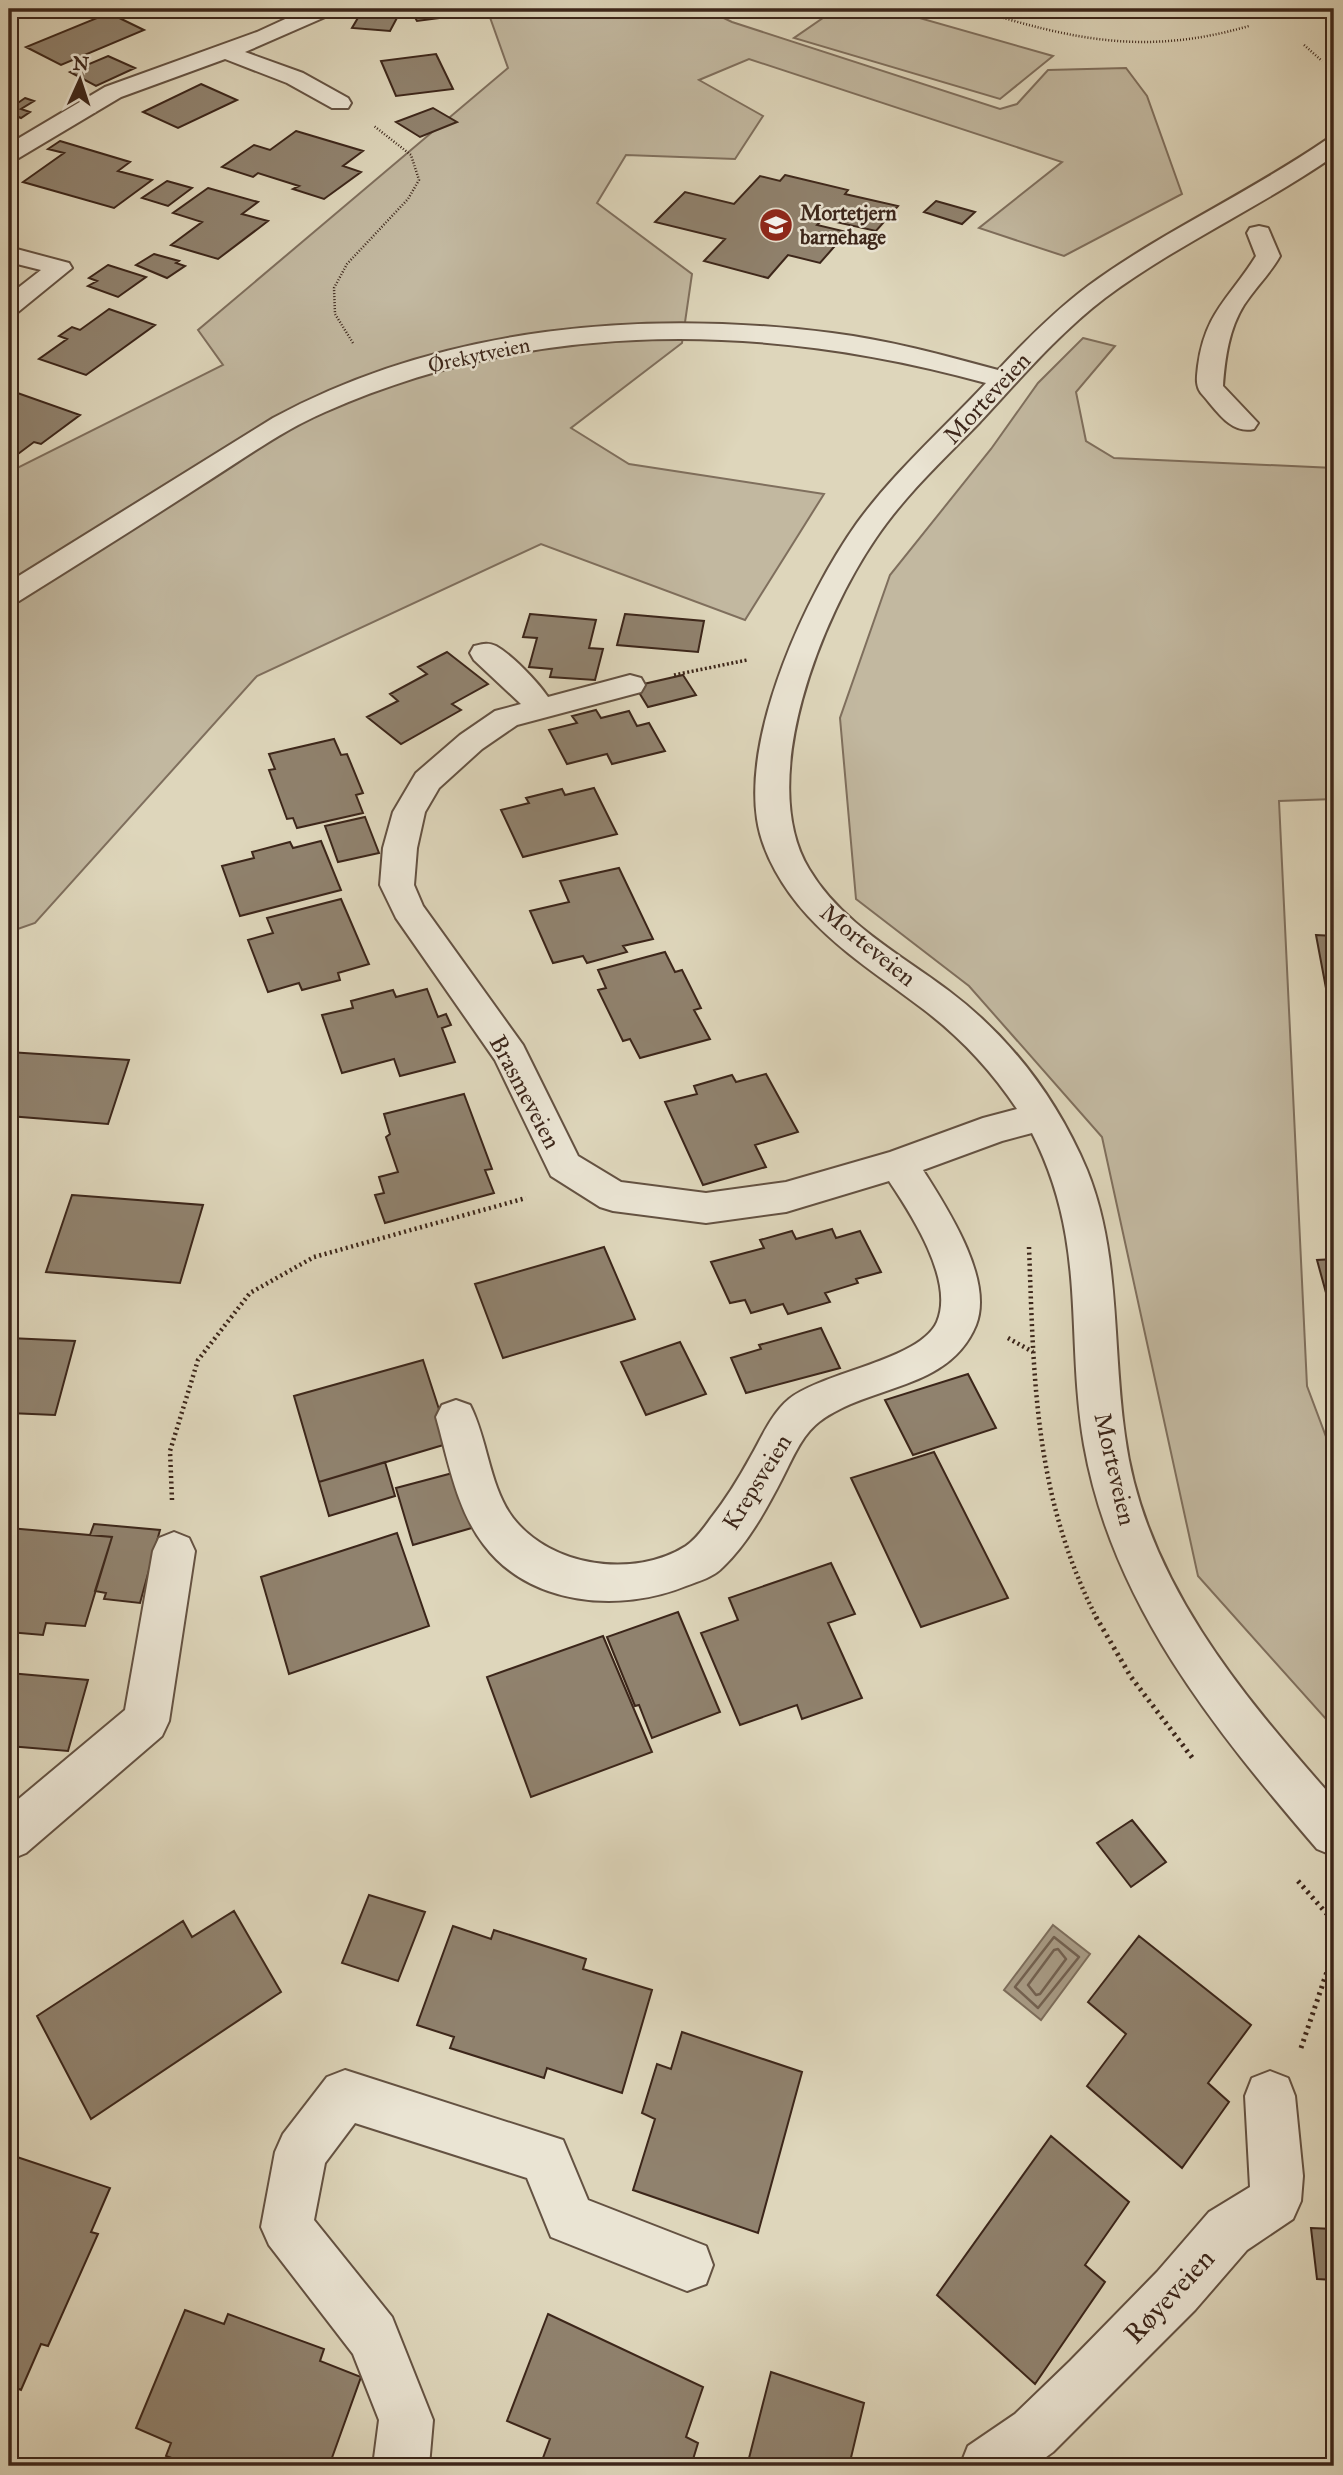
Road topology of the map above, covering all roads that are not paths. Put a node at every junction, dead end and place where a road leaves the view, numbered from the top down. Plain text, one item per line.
1 (324, 9) edge
2 (226, 52) junction
3 (340, 103) road end
4 (1334, 145) edge
5 (9, 154) edge
6 (1259, 233) dead end
7 (9, 254) edge
8 (9, 307) edge
9 (1004, 380) junction
10 (1244, 423) dead end
11 (9, 595) edge
12 (485, 653) dead end
13 (630, 685) road end
14 (540, 709) junction
15 (1041, 1117) junction
16 (898, 1164) junction
17 (456, 1417) dead end
18 (174, 1551) road end
19 (1334, 1833) edge
20 (9, 1837) edge
21 (1270, 2096) road end
22 (687, 2264) dead end
23 (401, 2466) edge
24 (988, 2466) edge

1 - 2 street
2 - 3 street
2 - 5 street
4 - 9 street, Morteveien
6 - 10 street
7 - 8 street
9 - 11 street, Ørekytveien
9 - 15 street, Morteveien
12 - 14 street
13 - 14 street, Brasmeveien
14 - 16 street, Brasmeveien
15 - 16 street, Brasmeveien
15 - 19 street, Morteveien
16 - 17 street, Krepsveien
18 - 20 street
21 - 24 street, Røyeveien
22 - 23 street

